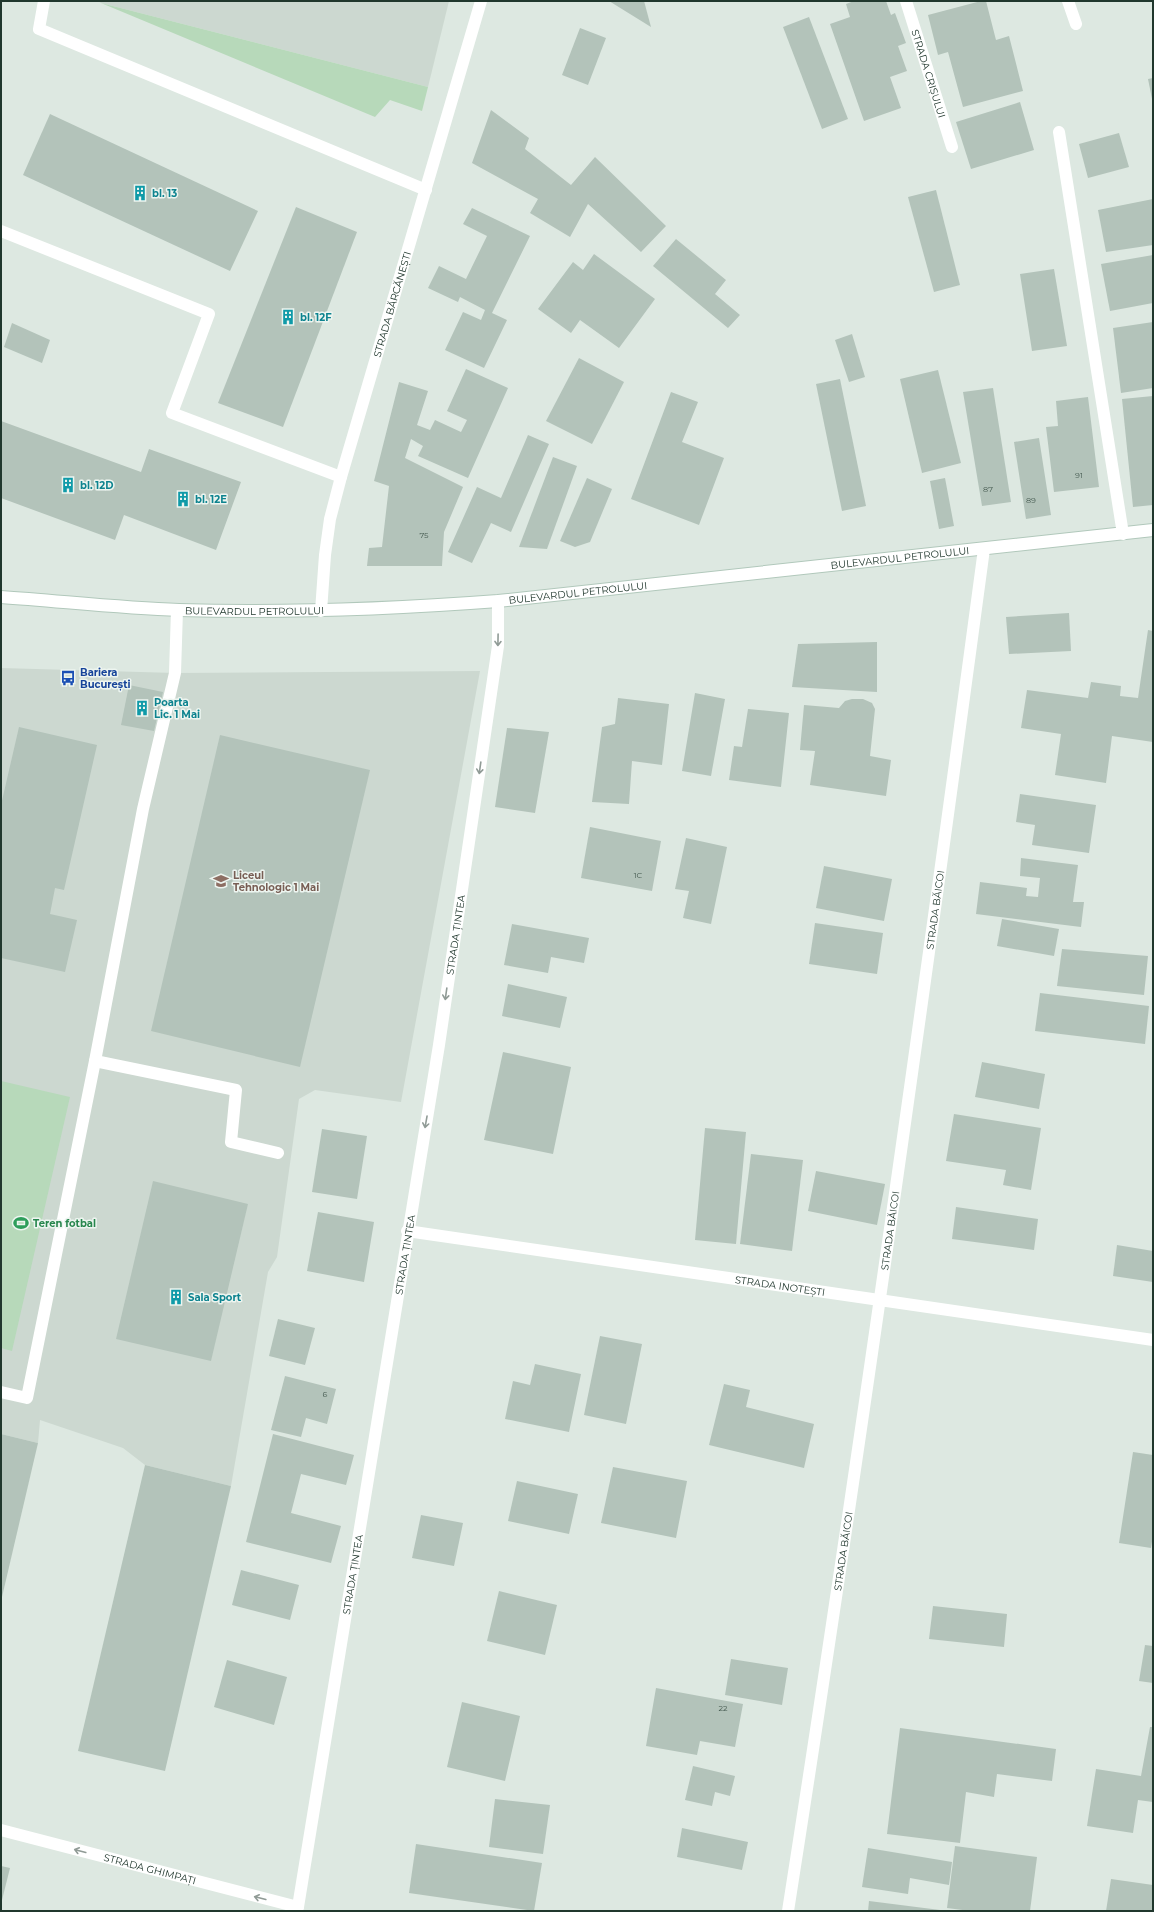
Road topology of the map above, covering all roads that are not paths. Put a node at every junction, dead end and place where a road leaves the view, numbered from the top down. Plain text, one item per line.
1 (44, 1) edge
2 (481, 1) edge
3 (906, 1) edge
4 (1068, 1) edge
5 (1076, 24) dead end
6 (1059, 132) dead end
7 (952, 147) dead end
8 (426, 190) junction
9 (1, 231) edge
10 (340, 477) junction
11 (1153, 530) edge
12 (1122, 534) junction
13 (984, 549) junction
14 (1, 597) edge
15 (498, 601) junction
16 (178, 610) junction
17 (320, 611) junction
18 (95, 1061) junction
19 (278, 1153) dead end
20 (407, 1231) junction
21 (879, 1299) junction
22 (1153, 1340) edge
23 (1, 1392) edge
24 (1, 1830) edge
25 (300, 1909) edge
26 (788, 1911) edge

1 - 8 street
2 - 8 street, STRADA BĂRCĂNEȘTI
3 - 7 street, STRADA CRIȘULUI
4 - 5 street
6 - 12 street
8 - 10 street, STRADA BĂRCĂNEȘTI
9 - 10 street
10 - 17 street, STRADA BĂRCĂNEȘTI
11 - 12 street, BULEVARDUL PETROLULUI
12 - 13 street, BULEVARDUL PETROLULUI
13 - 15 street, BULEVARDUL PETROLULUI
13 - 21 street, STRADA BĂICOI
14 - 16 street, BULEVARDUL PETROLULUI
15 - 17 street, BULEVARDUL PETROLULUI
15 -> 20 street, STRADA ȚINTEA
16 - 17 street, BULEVARDUL PETROLULUI
16 - 18 street
18 - 19 street
18 - 23 street
20 - 21 street, STRADA INOTEȘTI
20 - 25 street, STRADA ȚINTEA
21 - 22 street, STRADA INOTEȘTI
21 - 26 street, STRADA BĂICOI
25 -> 24 street, STRADA GHIMPAȚI

